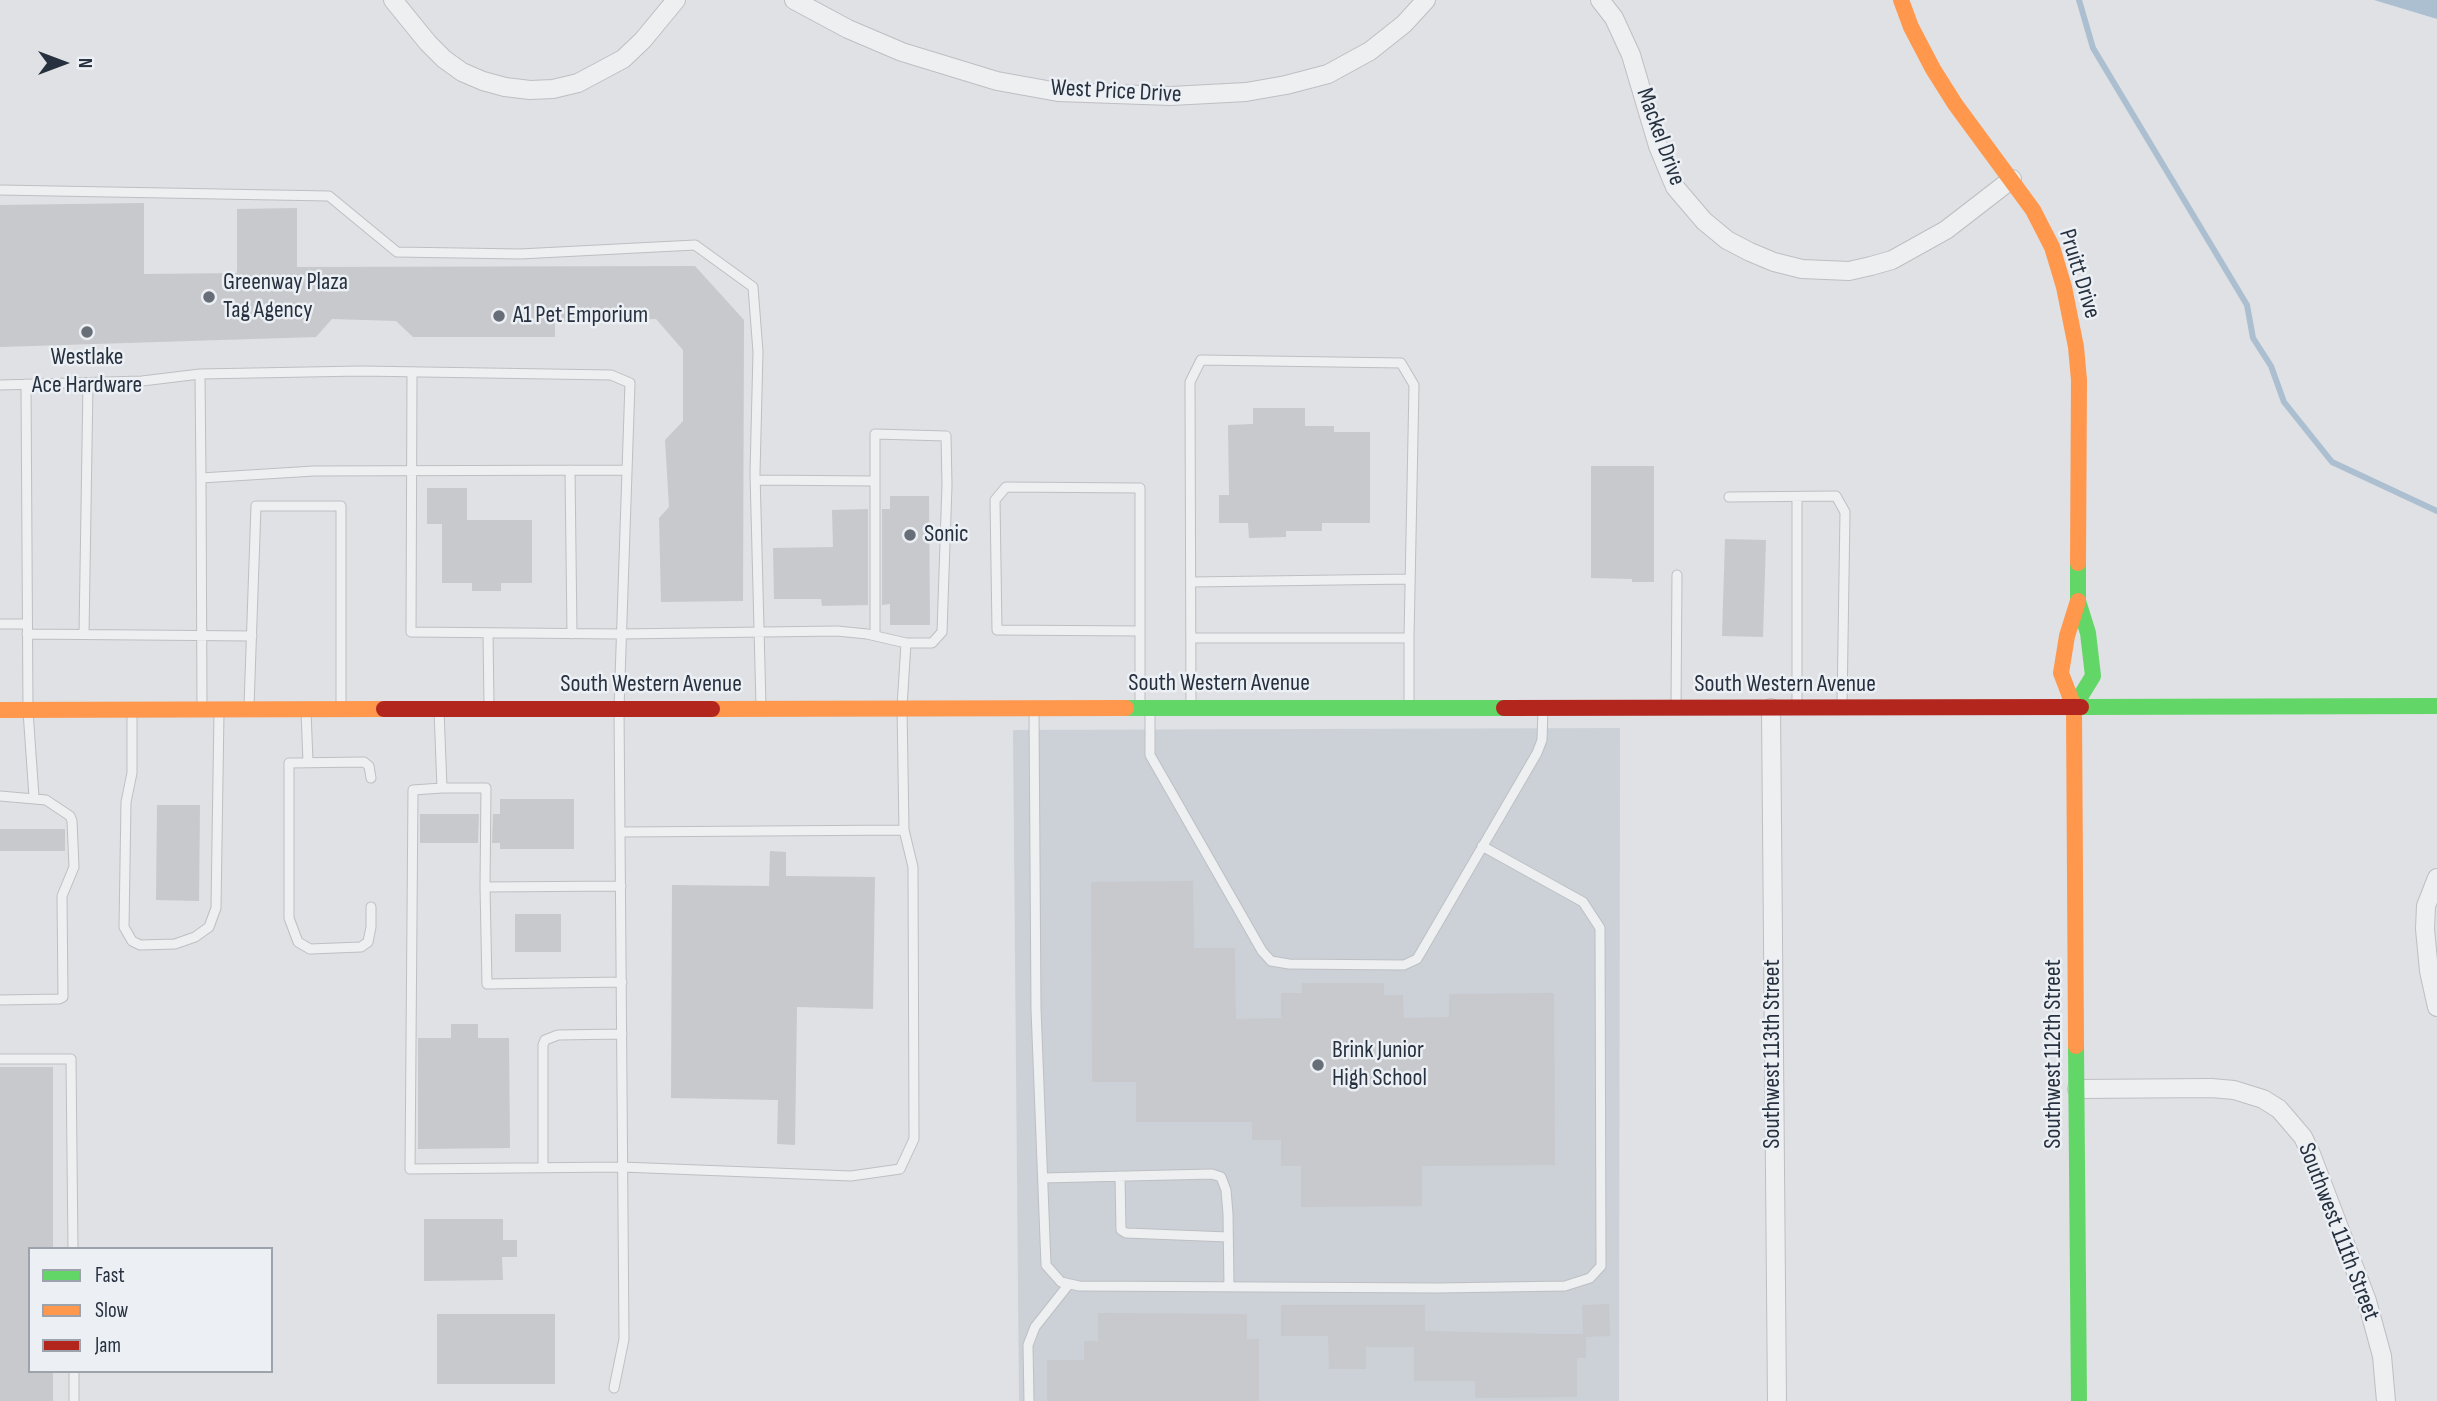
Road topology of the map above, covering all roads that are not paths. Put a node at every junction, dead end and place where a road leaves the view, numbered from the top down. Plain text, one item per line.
1 (393, 0) edge
2 (676, 0) edge
3 (794, 0) edge
4 (1426, 0) edge
5 (1600, 0) edge
6 (1901, 0) edge
7 (2012, 179) junction
8 (0, 190) edge
9 (412, 372) junction
10 (200, 374) junction
11 (88, 383) junction
12 (26, 384) junction
13 (0, 385) edge
14 (410, 470) junction
15 (570, 470) junction
16 (627, 470) junction
17 (201, 478) junction
18 (755, 480) junction
19 (875, 481) junction
20 (1729, 497) dead end
21 (1797, 497) junction
22 (1677, 575) dead end
23 (1409, 579) junction
24 (1192, 582) junction
25 (2078, 601) junction
26 (0, 624) edge
27 (27, 629) junction
28 (758, 631) junction
29 (1139, 631) junction
30 (488, 633) junction
31 (572, 634) junction
32 (621, 634) junction
33 (84, 635) junction
34 (201, 635) junction
35 (875, 635) junction
36 (252, 636) junction
37 (1191, 638) junction
38 (1409, 638) junction
39 (906, 643) junction
40 (2437, 706) edge
41 (902, 707) junction
42 (1034, 707) junction
43 (1145, 707) junction
44 (1191, 707) junction
45 (1409, 707) junction
46 (2074, 707) junction
47 (489, 708) junction
48 (619, 708) junction
49 (762, 708) junction
50 (1543, 708) junction
51 (1676, 708) junction
52 (1771, 708) junction
53 (1797, 708) junction
54 (1842, 708) junction
55 (132, 709) junction
56 (202, 709) junction
57 (219, 709) junction
58 (249, 709) junction
59 (306, 709) junction
60 (341, 709) junction
61 (439, 709) junction
62 (0, 710) edge
63 (28, 710) junction
64 (308, 762) junction
65 (370, 778) dead end
66 (442, 788) junction
67 (0, 796) edge
68 (34, 797) junction
69 (904, 830) junction
70 (620, 832) junction
71 (1482, 846) junction
72 (2437, 878) edge
73 (621, 886) junction
74 (485, 887) junction
75 (371, 907) dead end
76 (622, 982) junction
77 (0, 1000) edge
78 (2437, 1005) edge
79 (622, 1034) junction
80 (0, 1059) edge
81 (2077, 1089) junction
82 (543, 1167) junction
83 (622, 1167) junction
84 (1120, 1176) junction
85 (1043, 1178) junction
86 (1228, 1237) junction
87 (73, 1247) edge
88 (1069, 1284) junction
89 (1229, 1286) junction
90 (74, 1373) edge
91 (614, 1388) dead end
92 (74, 1401) edge
93 (1029, 1401) edge
94 (1777, 1401) edge
95 (2079, 1401) edge
96 (2386, 1401) edge

1 - 2 street
3 - 4 street, West Price Drive
5 - 7 street, Mackel Drive
6 - 7 main road, Pruitt Drive
7 - 25 main road, Pruitt Drive
8 - 18 lane
9 - 10 lane
9 - 14 lane
9 - 16 lane
10 - 11 lane
10 - 17 lane
11 - 12 lane
11 - 33 lane
12 - 13 lane
12 - 27 lane
14 - 15 lane
14 - 17 lane
14 - 30 lane
15 - 16 lane
15 - 31 lane
16 - 32 lane
17 - 34 lane
18 - 19 lane
18 - 28 lane
19 - 35 lane
19 - 39 lane
20 - 21 lane
21 - 53 lane
21 - 54 lane
22 - 51 lane
23 - 24 lane
23 - 24 lane
23 - 38 lane
24 - 37 lane
25 - 46 main road, Pruitt Drive
25 - 46 main road, Pruitt Drive
26 - 27 lane
27 - 33 lane
27 - 63 lane
28 - 32 lane
28 - 35 lane
28 - 49 lane
29 - 29 lane
29 - 43 lane
30 - 31 lane
30 - 47 lane
31 - 32 lane
32 - 48 lane
33 - 34 lane
34 - 36 lane
34 - 56 lane
35 - 39 lane
36 - 58 lane
36 - 60 lane
37 - 38 lane
37 - 44 lane
38 - 45 lane
39 - 41 lane
40 - 46 main road, South Western Avenue
41 - 42 main road, South Western Avenue
41 - 49 main road, South Western Avenue
41 - 69 lane
42 - 43 main road, South Western Avenue
42 - 85 lane
43 - 44 main road, South Western Avenue
43 - 71 lane
44 - 45 main road, South Western Avenue
45 - 50 main road, South Western Avenue
46 - 54 main road, South Western Avenue
46 - 81 main road, Southwest 112th Street
47 - 48 main road, South Western Avenue
47 - 61 main road, South Western Avenue
48 - 49 main road, South Western Avenue
48 - 70 lane
50 - 51 main road, South Western Avenue
50 - 71 lane
51 - 52 main road, South Western Avenue
52 - 53 main road, South Western Avenue
52 - 94 street, Southwest 113th Street
53 - 54 main road, South Western Avenue
55 - 56 main road, South Western Avenue
55 - 57 lane
55 - 63 main road, South Western Avenue
56 - 57 main road, South Western Avenue
57 - 58 main road, South Western Avenue
58 - 59 main road, South Western Avenue
59 - 60 main road, South Western Avenue
59 - 64 lane
60 - 61 main road, South Western Avenue
61 - 66 lane
62 - 63 main road, South Western Avenue
63 - 68 lane
64 - 65 lane
64 - 75 lane
66 - 74 lane
66 - 82 lane
67 - 68 lane
68 - 77 lane
69 - 70 lane
69 - 83 lane
70 - 73 lane
71 - 89 lane
72 - 78 street
73 - 74 lane
73 - 76 lane
74 - 76 lane
76 - 79 lane
79 - 82 lane
79 - 83 lane
80 - 87 lane
81 - 95 main road, Southwest 112th Street
81 - 96 street, Southwest 111th Street
82 - 83 lane
83 - 91 lane
84 - 85 lane
84 - 86 lane
84 - 86 lane
85 - 88 lane
86 - 89 lane
88 - 89 lane
88 - 93 lane
90 - 92 lane

